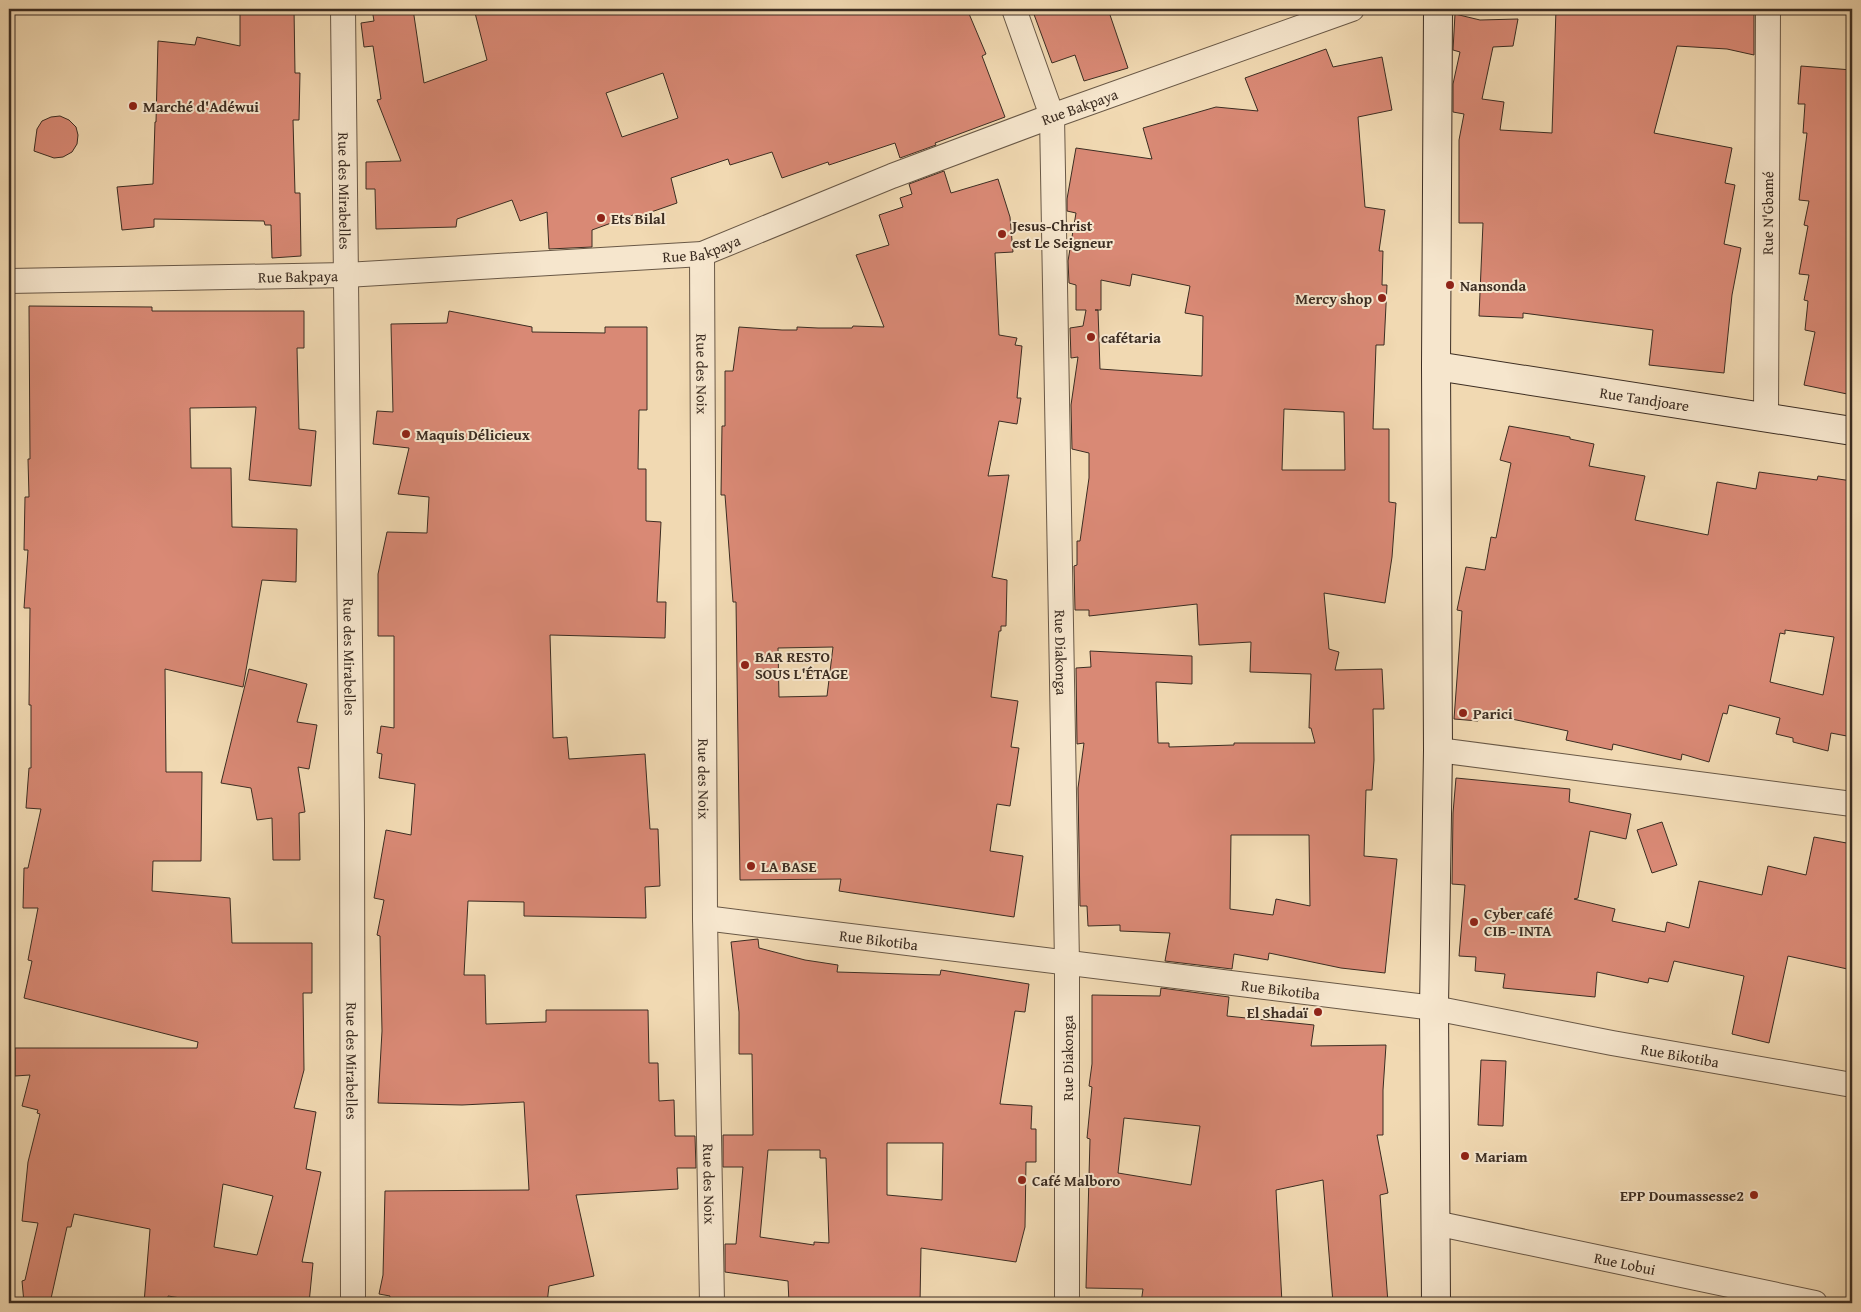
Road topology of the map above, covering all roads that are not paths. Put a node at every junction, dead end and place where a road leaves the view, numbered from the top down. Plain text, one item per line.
1 (343, 9) edge
2 (1014, 9) edge
3 (1352, 9) edge
4 (1438, 9) edge
5 (1768, 9) edge
6 (1052, 116) junction
7 (702, 254) junction
8 (346, 275) junction
9 (9, 281) edge
10 (1436, 366) junction
11 (1766, 417) junction
12 (1852, 430) edge
13 (1438, 750) junction
14 (1852, 804) edge
15 (705, 918) junction
16 (1068, 963) junction
17 (1434, 1008) junction
18 (1852, 1085) edge
19 (1435, 1223) junction
20 (353, 1303) edge
21 (712, 1303) edge
22 (1067, 1303) edge
23 (1436, 1303) edge
24 (1815, 1303) edge

1 - 8 street, Rue des Mirabelles
2 - 6 street, Rue Diakonga
3 - 6 street, Rue Bakpaya
4 - 10 main road
5 - 11 street, Rue N'Gbamé
6 - 7 street, Rue Bakpaya
6 - 16 street, Rue Diakonga
7 - 8 street, Rue Bakpaya
7 - 15 street, Rue des Noix
8 - 9 street, Rue Bakpaya
8 - 20 street, Rue des Mirabelles
10 - 11 main road, Rue Tandjoare
10 - 13 main road
11 - 12 main road, Rue Tandjoare
13 - 14 street
13 - 17 main road
15 - 16 street, Rue Bikotiba
15 - 21 street, Rue des Noix
16 - 17 street, Rue Bikotiba
16 - 22 street, Rue Diakonga
17 - 18 street, Rue Bikotiba
17 - 19 main road
19 - 23 main road
19 - 24 street, Rue Lobui

